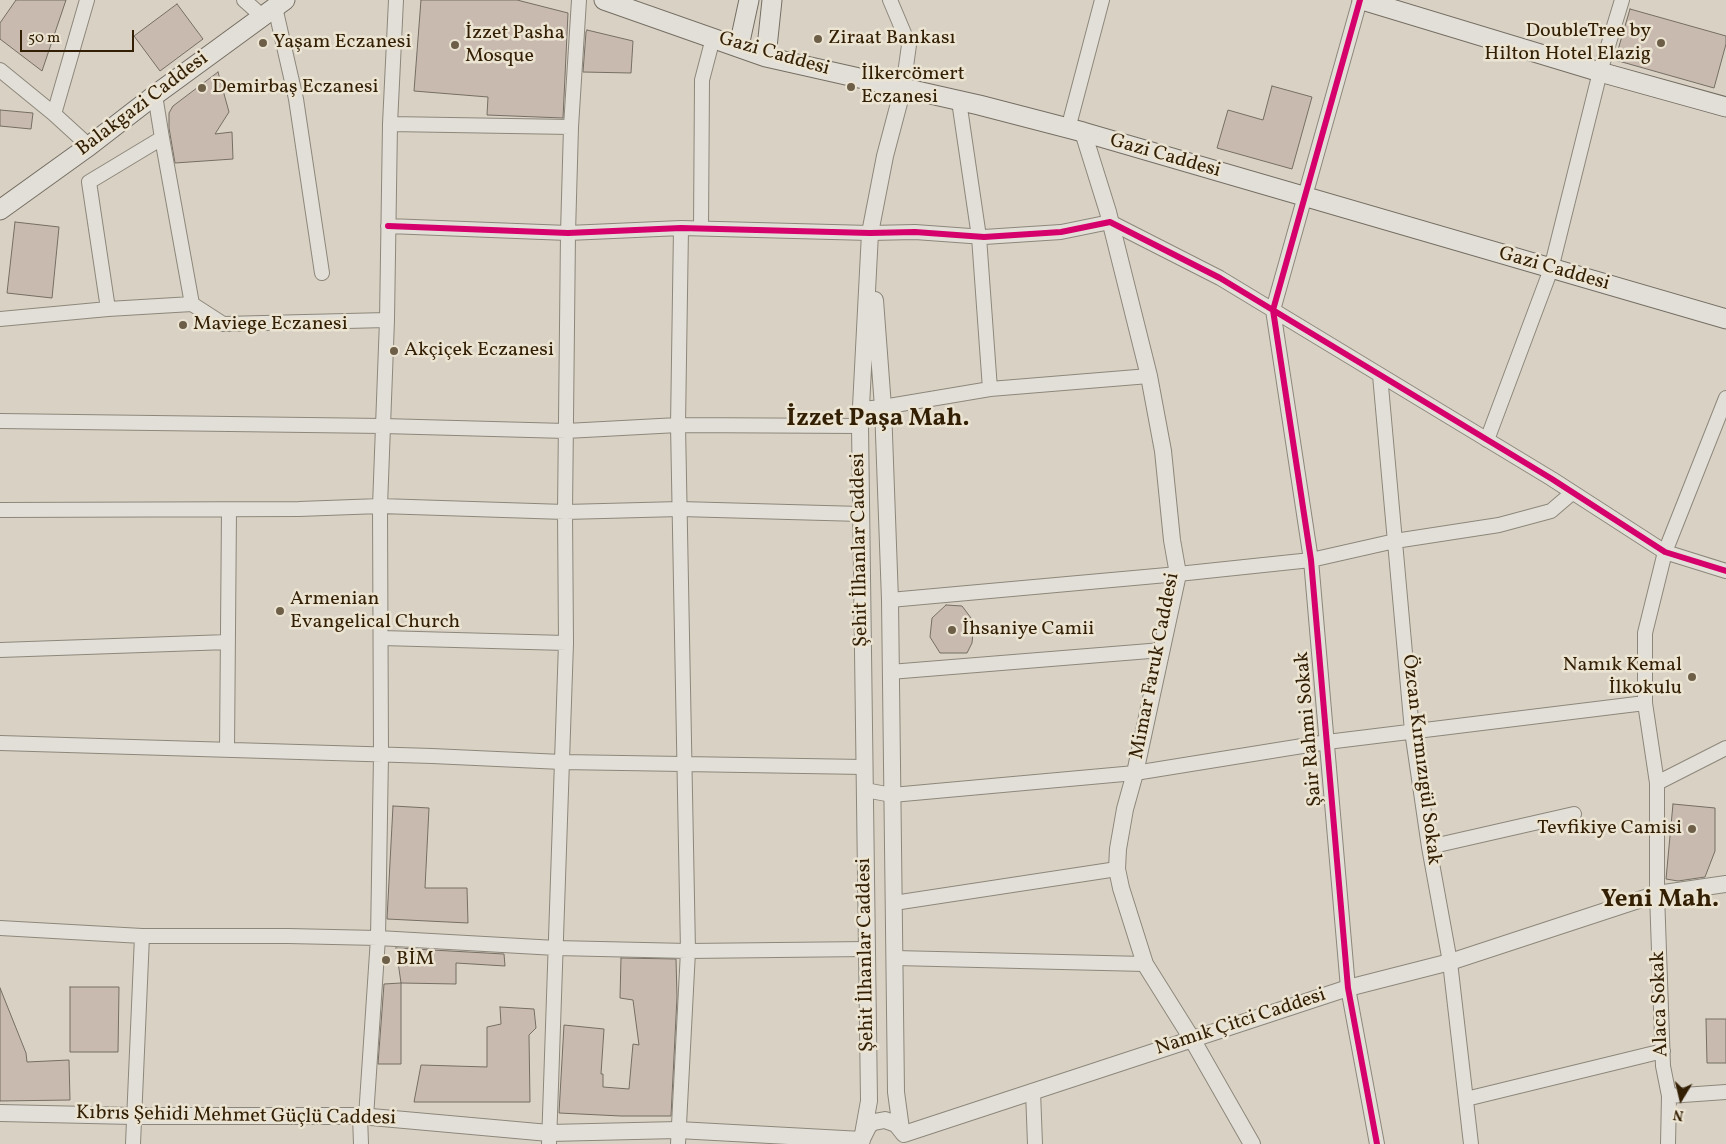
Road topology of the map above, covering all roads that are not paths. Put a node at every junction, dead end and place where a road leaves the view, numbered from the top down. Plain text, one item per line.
1 (87, 0) edge
2 (244, 0) edge
3 (396, 0) edge
4 (579, 0) edge
5 (604, 0) edge
6 (749, 0) edge
7 (772, 0) edge
8 (890, 0) edge
9 (1102, 0) edge
10 (1361, 0) edge
11 (1622, 0) edge
12 (274, 8) edge
13 (712, 38) junction
14 (739, 46) junction
15 (766, 57) junction
16 (0, 70) edge
17 (1600, 72) junction
18 (903, 88) junction
19 (155, 95) junction
20 (959, 101) junction
21 (1726, 106) edge
22 (54, 114) junction
23 (390, 124) junction
24 (571, 127) junction
25 (1075, 130) junction
26 (162, 138) junction
27 (89, 146) junction
28 (1305, 198) junction
29 (0, 210) edge
30 (1110, 222) junction
31 (388, 226) junction
32 (681, 228) junction
33 (701, 228) junction
34 (568, 233) junction
35 (870, 233) junction
36 (979, 237) junction
37 (1551, 269) junction
38 (322, 274) dead end
39 (192, 304) junction
40 (108, 309) junction
41 (1273, 310) junction
42 (0, 319) edge
43 (1726, 319) edge
44 (387, 320) junction
45 (1380, 375) junction
46 (1149, 376) junction
47 (990, 389) junction
48 (1726, 398) edge
49 (883, 407) junction
50 (861, 409) junction
51 (0, 421) edge
52 (678, 425) junction
53 (383, 426) junction
54 (860, 426) junction
55 (566, 431) junction
56 (1488, 440) junction
57 (1572, 492) junction
58 (380, 506) junction
59 (0, 510) edge
60 (228, 510) junction
61 (680, 510) junction
62 (565, 512) junction
63 (861, 514) junction
64 (1395, 541) junction
65 (1664, 552) junction
66 (1311, 560) junction
67 (1726, 571) edge
68 (1178, 574) junction
69 (890, 600) junction
70 (381, 638) junction
71 (228, 642) junction
72 (566, 643) junction
73 (0, 650) edge
74 (1162, 650) junction
75 (890, 672) junction
76 (1645, 703) junction
77 (1412, 731) junction
78 (1327, 742) junction
79 (0, 743) edge
80 (1726, 748) edge
81 (227, 750) junction
82 (381, 755) junction
83 (562, 762) junction
84 (684, 765) junction
85 (864, 767) junction
86 (1135, 773) junction
87 (1657, 783) junction
88 (865, 790) junction
89 (892, 795) junction
90 (1574, 814) dead end
91 (1429, 847) junction
92 (1117, 869) junction
93 (1726, 884) edge
94 (1657, 894) junction
95 (894, 903) junction
96 (0, 928) edge
97 (142, 936) junction
98 (378, 938) junction
99 (556, 948) junction
100 (867, 949) junction
101 (688, 951) junction
102 (895, 958) junction
103 (1450, 962) junction
104 (1144, 964) junction
105 (1348, 988) junction
106 (1192, 1039) junction
107 (1662, 1051) junction
108 (1034, 1091) junction
109 (1726, 1092) edge
110 (1669, 1096) junction
111 (1466, 1099) junction
112 (0, 1113) edge
113 (133, 1116) junction
114 (363, 1116) junction
115 (903, 1136) edge
116 (678, 1137) edge
117 (549, 1139) edge
118 (862, 1139) edge
119 (132, 1144) edge
120 (361, 1144) edge
121 (1035, 1144) edge
122 (1252, 1144) edge
123 (1377, 1144) edge
124 (1470, 1144) edge
125 (1668, 1144) edge

1 - 22 street
2 - 12 street
3 - 23 street
4 - 24 street
5 - 13 main road, Gazi Caddesi
6 - 14 main road
7 - 15 main road
8 - 18 street
9 - 25 street
10 - 17 main road
10 - 28 street
11 - 17 street
12 - 19 main road, Balakgazi Caddesi
12 - 38 street
13 - 14 main road, Gazi Caddesi
13 - 33 street
14 - 15 main road, Gazi Caddesi
15 - 18 main road, Gazi Caddesi
16 - 22 street
17 - 21 main road
17 - 37 street
18 - 20 main road, Gazi Caddesi
18 - 35 street
19 - 26 street
19 - 27 main road, Balakgazi Caddesi
20 - 25 main road, Gazi Caddesi
20 - 36 street
22 - 27 street
23 - 24 street
23 - 31 street
24 - 34 street
25 - 28 main road, Gazi Caddesi
25 - 30 street, Mimar Faruk Caddesi
26 - 39 street
26 - 40 street
27 - 29 main road, Balakgazi Caddesi
28 - 37 main road, Gazi Caddesi
28 - 41 street
30 - 36 street
30 - 41 street
30 - 46 street, Mimar Faruk Caddesi
31 - 34 street
31 - 44 street
32 - 33 street
32 - 34 street
32 - 52 street
33 - 35 street
34 - 55 street
35 - 36 street
35 - 49 street, Şehit İlhanlar Caddesi
35 - 50 street, Şehit İlhanlar Caddesi
36 - 47 street
37 - 43 main road, Gazi Caddesi
37 - 56 street
39 - 40 street
39 - 44 street
40 - 42 street
41 - 45 street
41 - 66 street, Şair Rahmi Sokak
44 - 53 street
45 - 56 street
45 - 64 street, Özcan Kırmızıgül Sokak
46 - 47 street
46 - 68 street, Mimar Faruk Caddesi
47 - 49 street
48 - 65 street, Alaca Sokak
49 - 50 street
49 - 69 street, Şehit İlhanlar Caddesi
50 - 54 street, Şehit İlhanlar Caddesi
51 - 53 street
52 - 54 street
52 - 55 street
52 - 61 street
53 - 55 street
53 - 58 street
54 - 63 street, Şehit İlhanlar Caddesi
55 - 62 street
56 - 57 street
57 - 64 street
57 - 65 street
58 - 60 street
58 - 62 street
58 - 70 street
59 - 60 street
60 - 71 street
61 - 62 street
61 - 63 street
61 - 84 street
62 - 72 street
63 - 85 street, Şehit İlhanlar Caddesi
64 - 66 street
64 - 77 street, Özcan Kırmızıgül Sokak
65 - 67 street
65 - 76 street, Alaca Sokak
66 - 68 street
66 - 78 street, Şair Rahmi Sokak
68 - 69 street
68 - 74 street, Mimar Faruk Caddesi
69 - 75 street, Şehit İlhanlar Caddesi
70 - 72 street
70 - 82 street
71 - 73 street
71 - 81 street
72 - 83 street
74 - 75 street
74 - 86 street, Mimar Faruk Caddesi
75 - 89 street, Şehit İlhanlar Caddesi
76 - 77 street
76 - 87 street, Alaca Sokak
77 - 78 street
77 - 91 street, Özcan Kırmızıgül Sokak
78 - 86 street
78 - 105 street, Şair Rahmi Sokak
79 - 81 street
80 - 87 street
81 - 82 street
82 - 83 street
82 - 98 street
83 - 84 street
83 - 99 street
84 - 85 street
84 - 101 street
85 - 88 street, Şehit İlhanlar Caddesi
86 - 89 street
86 - 92 street, Mimar Faruk Caddesi
87 - 94 street, Alaca Sokak
88 - 89 street
88 - 100 street, Şehit İlhanlar Caddesi
89 - 95 street, Şehit İlhanlar Caddesi
90 - 91 street
91 - 103 street, Özcan Kırmızıgül Sokak
92 - 95 street
92 - 104 street, Mimar Faruk Caddesi
93 - 94 street, Namık Çitci Caddesi
94 - 103 street, Namık Çitci Caddesi
94 - 107 street, Alaca Sokak
95 - 102 street, Şehit İlhanlar Caddesi
96 - 97 street
97 - 98 street
97 - 113 street
98 - 99 street
98 - 114 street
99 - 101 street
99 - 117 street
100 - 101 street
100 - 118 street, Şehit İlhanlar Caddesi
101 - 116 street
102 - 104 street
102 - 115 street, Şehit İlhanlar Caddesi
103 - 105 street, Namık Çitci Caddesi
103 - 111 street, Özcan Kırmızıgül Sokak
104 - 106 street, Mimar Faruk Caddesi
105 - 106 street, Namık Çitci Caddesi
105 - 123 street, Şair Rahmi Sokak
106 - 108 street, Namık Çitci Caddesi
106 - 122 street, Mimar Faruk Caddesi
107 - 110 street, Alaca Sokak
107 - 111 street
108 - 115 street, Namık Çitci Caddesi
108 - 121 street
109 - 110 street
110 - 125 street, Alaca Sokak
111 - 124 street, Özcan Kırmızıgül Sokak
112 - 113 street, Kıbrıs Şehidi Mehmet Güçlü Caddesi
113 - 114 street, Kıbrıs Şehidi Mehmet Güçlü Caddesi
113 - 119 street
114 - 117 street, Kıbrıs Şehidi Mehmet Güçlü Caddesi
114 - 120 street
115 - 118 street
116 - 117 street, Kıbrıs Şehidi Mehmet Güçlü Caddesi
116 - 118 street, Kıbrıs Şehidi Mehmet Güçlü Caddesi

